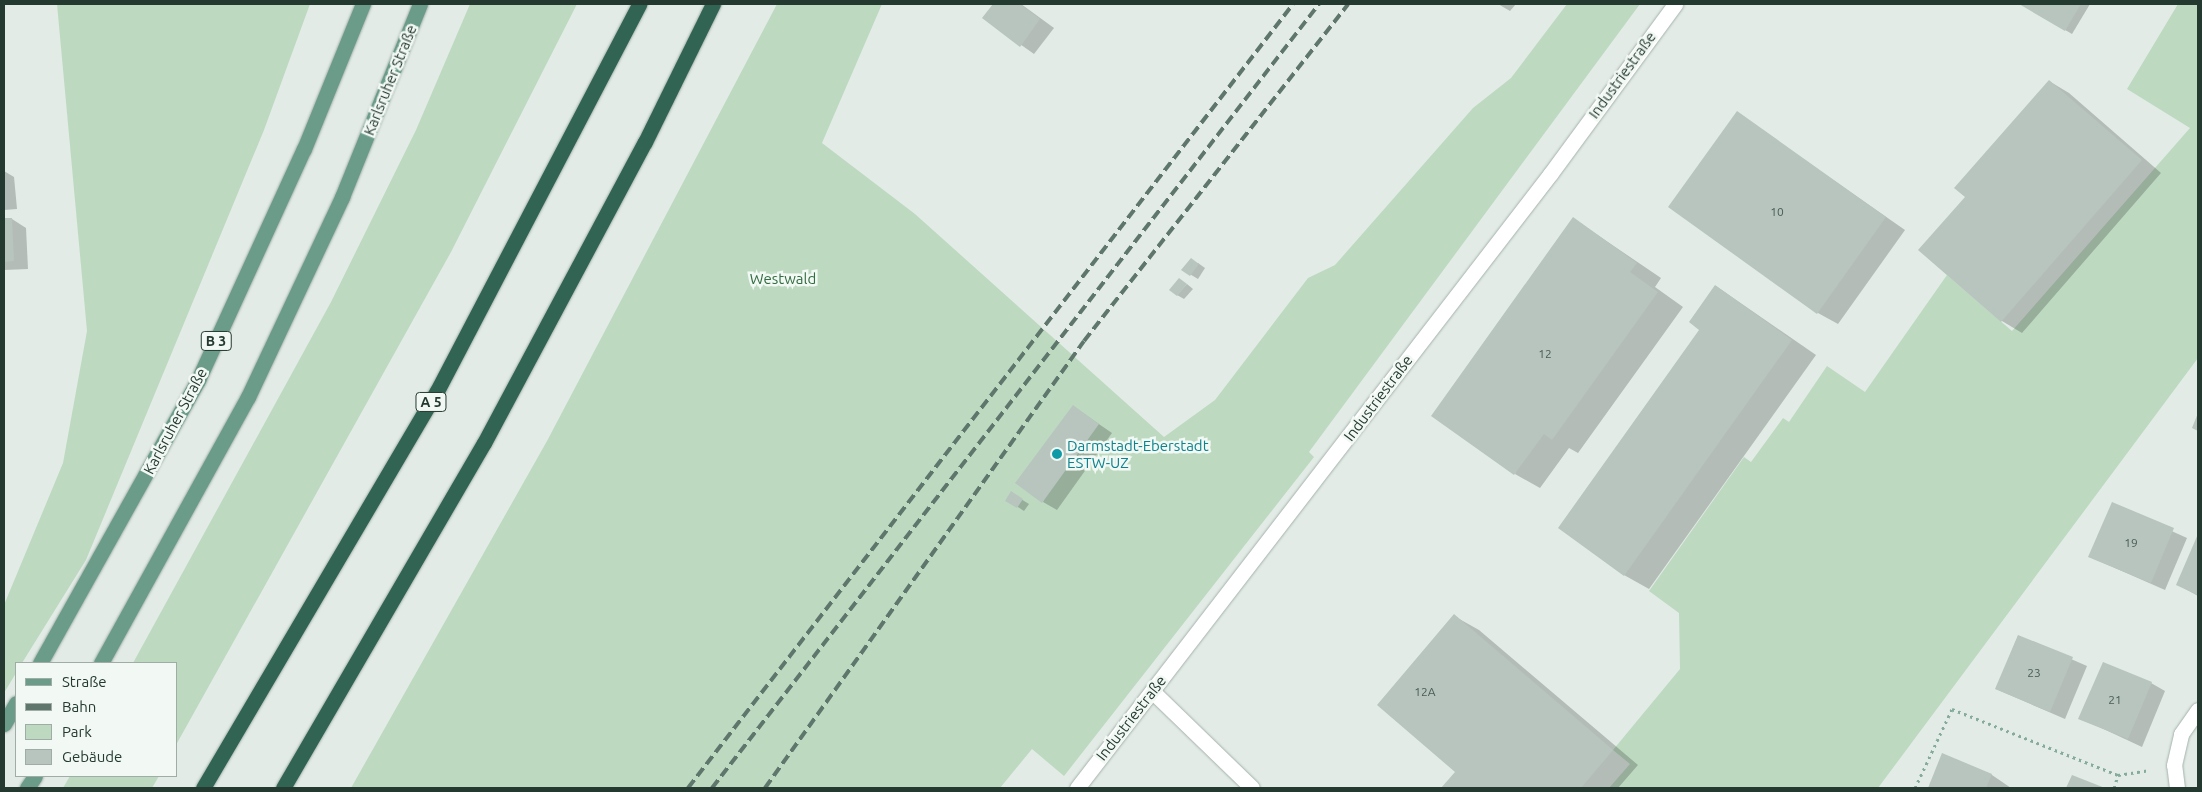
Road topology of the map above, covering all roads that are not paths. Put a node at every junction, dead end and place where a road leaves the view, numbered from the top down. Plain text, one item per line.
1 (363, 4) edge
2 (420, 4) edge
3 (639, 4) edge
4 (713, 4) edge
5 (1675, 4) edge
6 (41, 662) edge
7 (102, 662) edge
8 (1152, 691) junction
9 (15, 705) edge
10 (2198, 710) edge
11 (4, 724) edge
12 (34, 777) edge
13 (27, 788) edge
14 (203, 788) edge
15 (283, 788) edge
16 (1077, 788) edge
17 (1252, 788) edge
18 (2177, 788) edge

1 - 6 main road, Karlsruher Straße / B 3
2 - 7 main road, Karlsruher Straße
3 - 14 highway, A 5
4 - 15 highway
5 - 8 street, Industriestraße
8 - 16 street, Industriestraße
8 - 17 street
9 - 11 main road
10 - 18 street
12 - 13 main road

